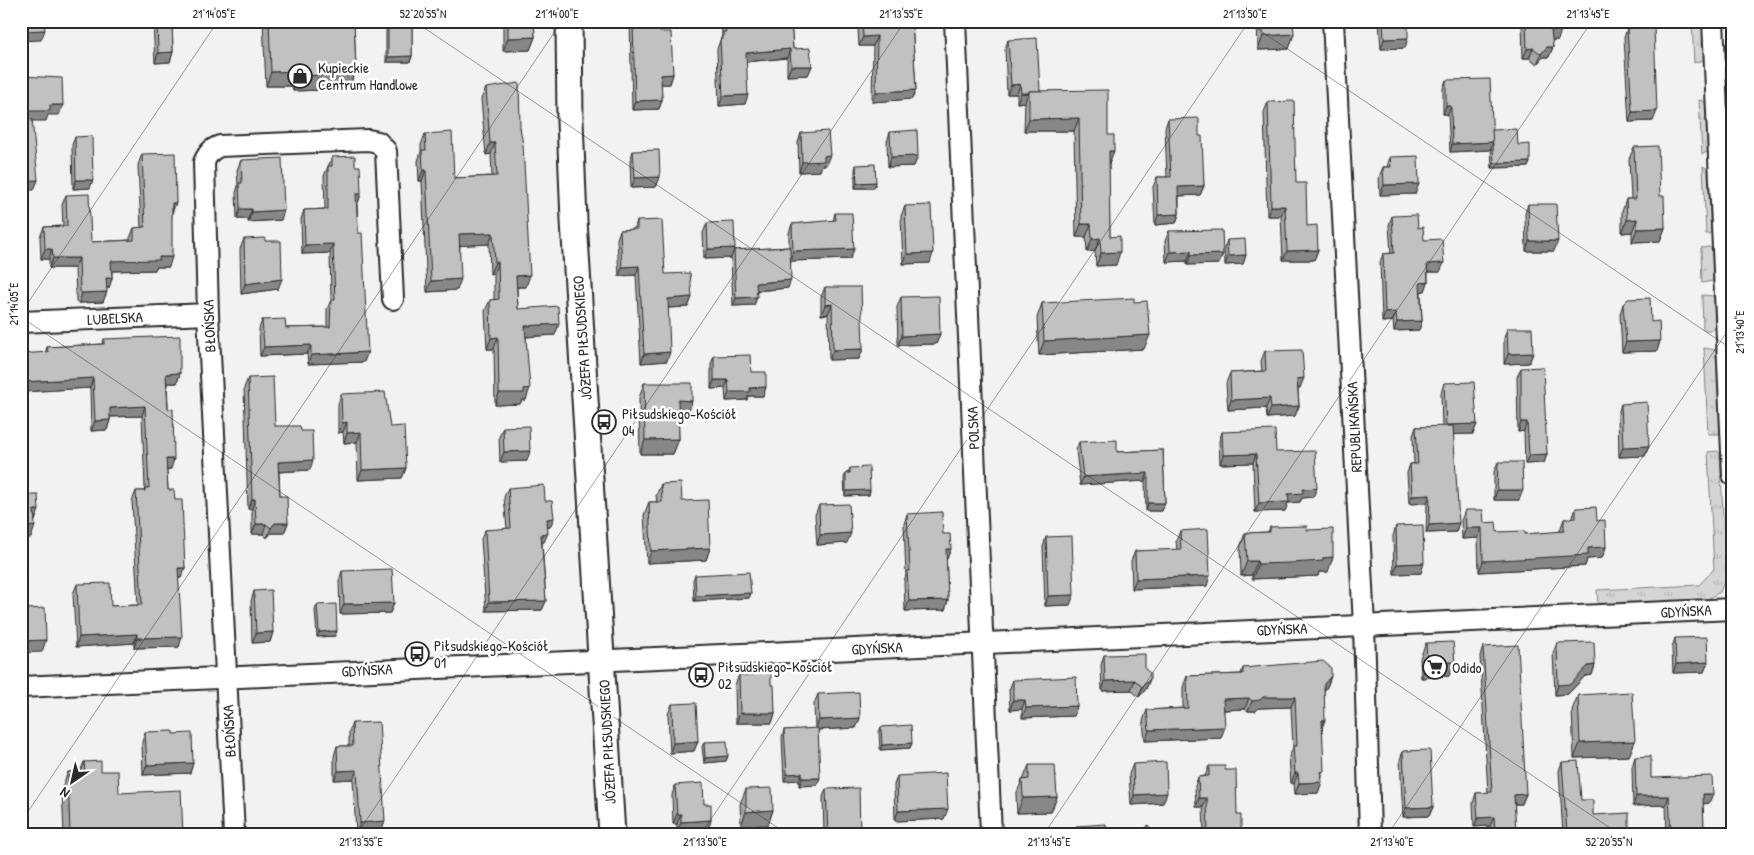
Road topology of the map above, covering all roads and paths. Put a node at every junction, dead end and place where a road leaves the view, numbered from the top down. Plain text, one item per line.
1 (569, 21) edge
2 (955, 21) edge
3 (1333, 21) edge
4 (1713, 21) edge
5 (393, 299) dead end
6 (208, 314) junction
7 (21, 322) edge
8 (1733, 475) edge
9 (1733, 609) edge
10 (1364, 626) junction
11 (982, 642) junction
12 (603, 661) junction
13 (226, 676) junction
14 (21, 687) edge
15 (234, 834) edge
16 (612, 834) edge
17 (991, 834) edge
18 (1370, 834) edge

1 - 12 street, JÓZEFA PIŁSUDSKIEGO
2 - 11 street, POLSKA
3 - 10 street, REPUBLIKAŃSKA
4 - 8 street
5 - 6 street, BŁOŃSKA
6 - 7 street, LUBELSKA
6 - 13 street, BŁOŃSKA
9 - 10 street, GDYŃSKA
10 - 11 street, GDYŃSKA
10 - 18 street, REPUBLIKAŃSKA
11 - 12 street, GDYŃSKA
11 - 17 street, POLSKA
12 - 13 street, GDYŃSKA
12 - 16 street, JÓZEFA PIŁSUDSKIEGO
13 - 14 street, GDYŃSKA
13 - 15 street, BŁOŃSKA

